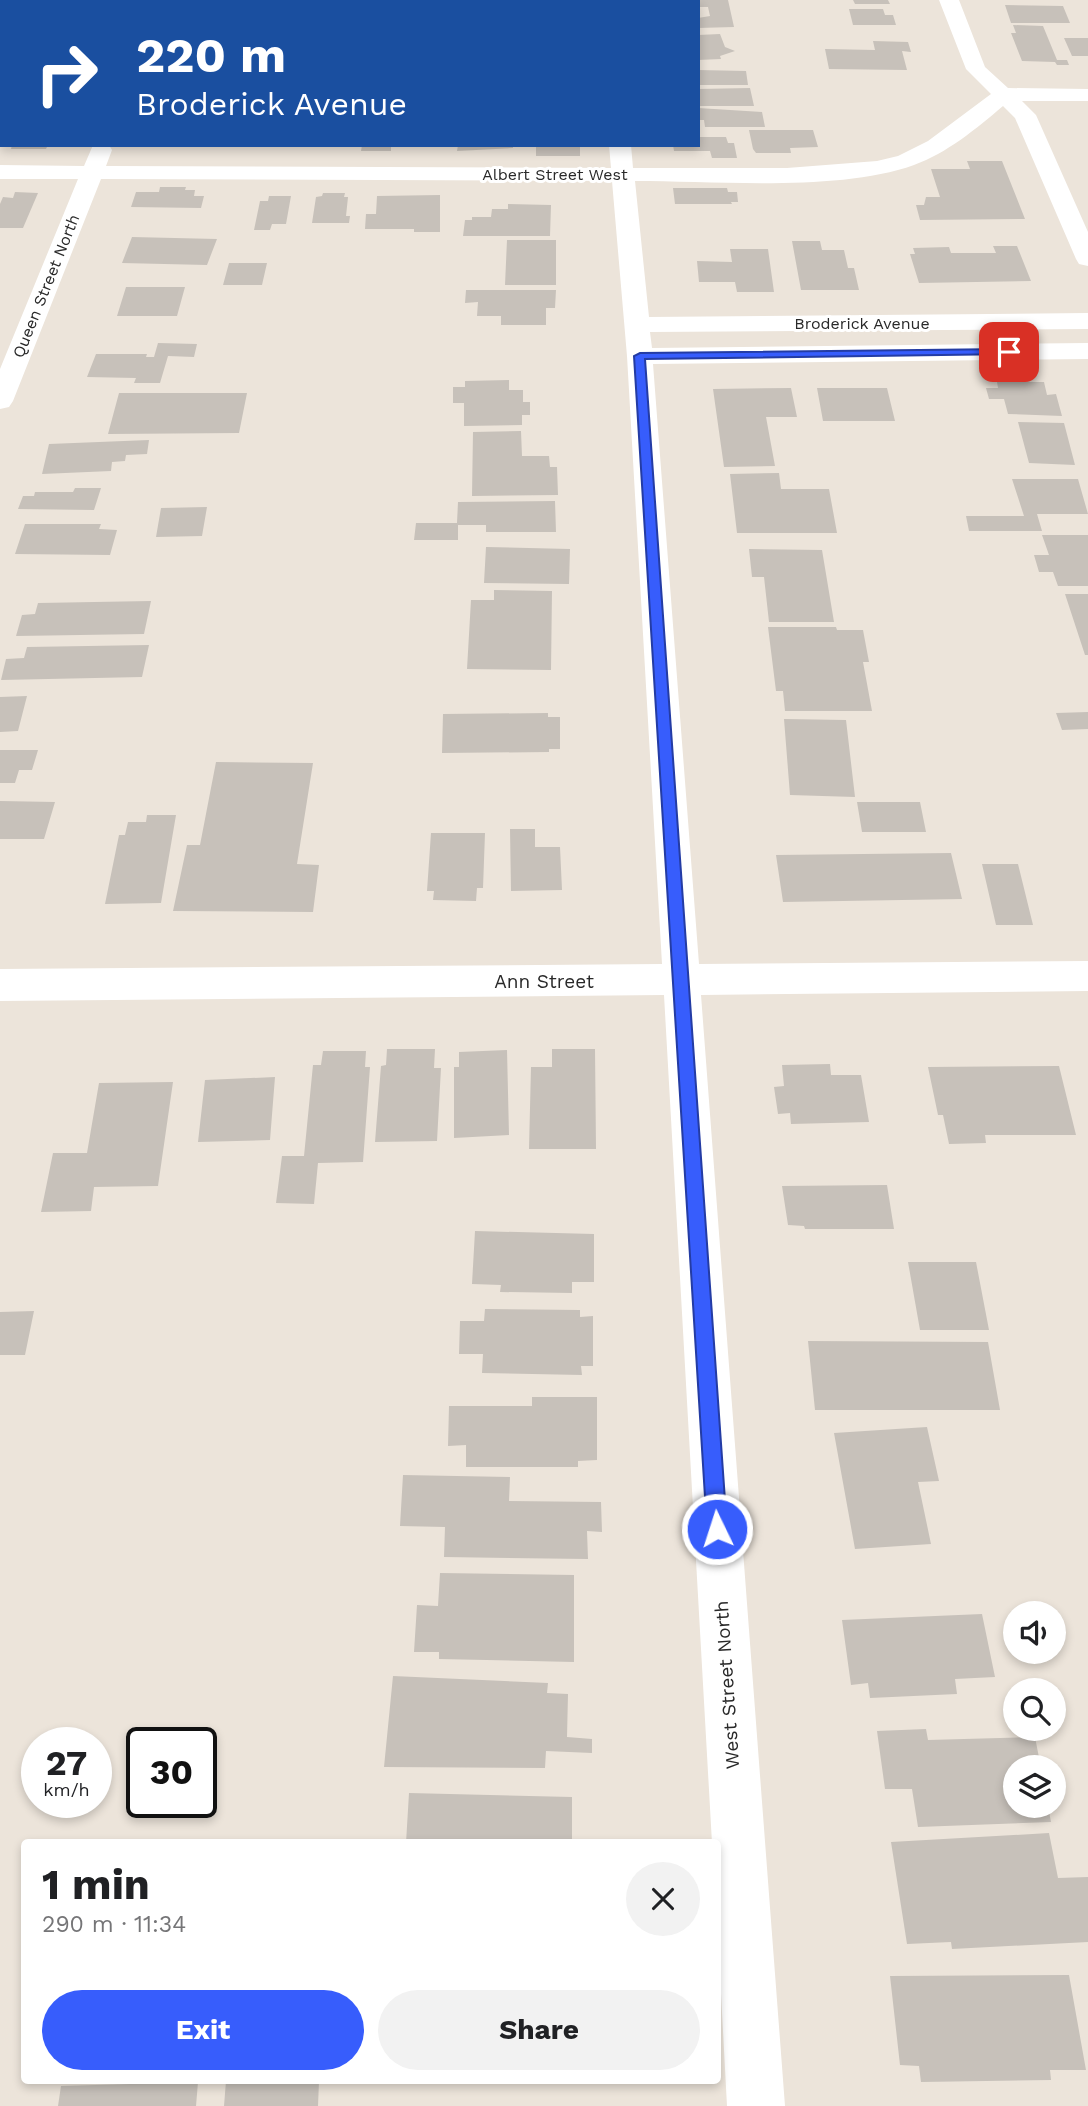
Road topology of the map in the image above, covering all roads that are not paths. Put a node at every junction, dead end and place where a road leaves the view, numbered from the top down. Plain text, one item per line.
1 (949, 0) edge
2 (1004, 94) junction
3 (1088, 95) edge
4 (102, 147) edge
5 (620, 147) edge
6 (0, 172) edge
7 (92, 172) junction
8 (621, 174) junction
9 (1088, 259) edge
10 (1088, 321) edge
11 (636, 325) junction
12 (1088, 351) edge
13 (640, 356) junction
14 (0, 401) edge
15 (1088, 976) edge
16 (680, 980) junction
17 (0, 985) edge
18 (755, 2106) edge

1 - 2 street
2 - 3 street
2 - 8 street, Albert Street West
2 - 9 street
4 - 7 street, Queen Street North
5 - 8 street, West Street North
6 - 7 street, Albert Street West
7 - 8 street, Albert Street West
7 - 14 street, Queen Street North
8 - 11 street, West Street North
10 - 11 street, Broderick Avenue
11 - 13 street, West Street North
12 - 13 street, Broderick Avenue
13 - 16 street, West Street North
15 - 16 street, Ann Street
16 - 17 street, Ann Street
16 - 18 street, West Street North

